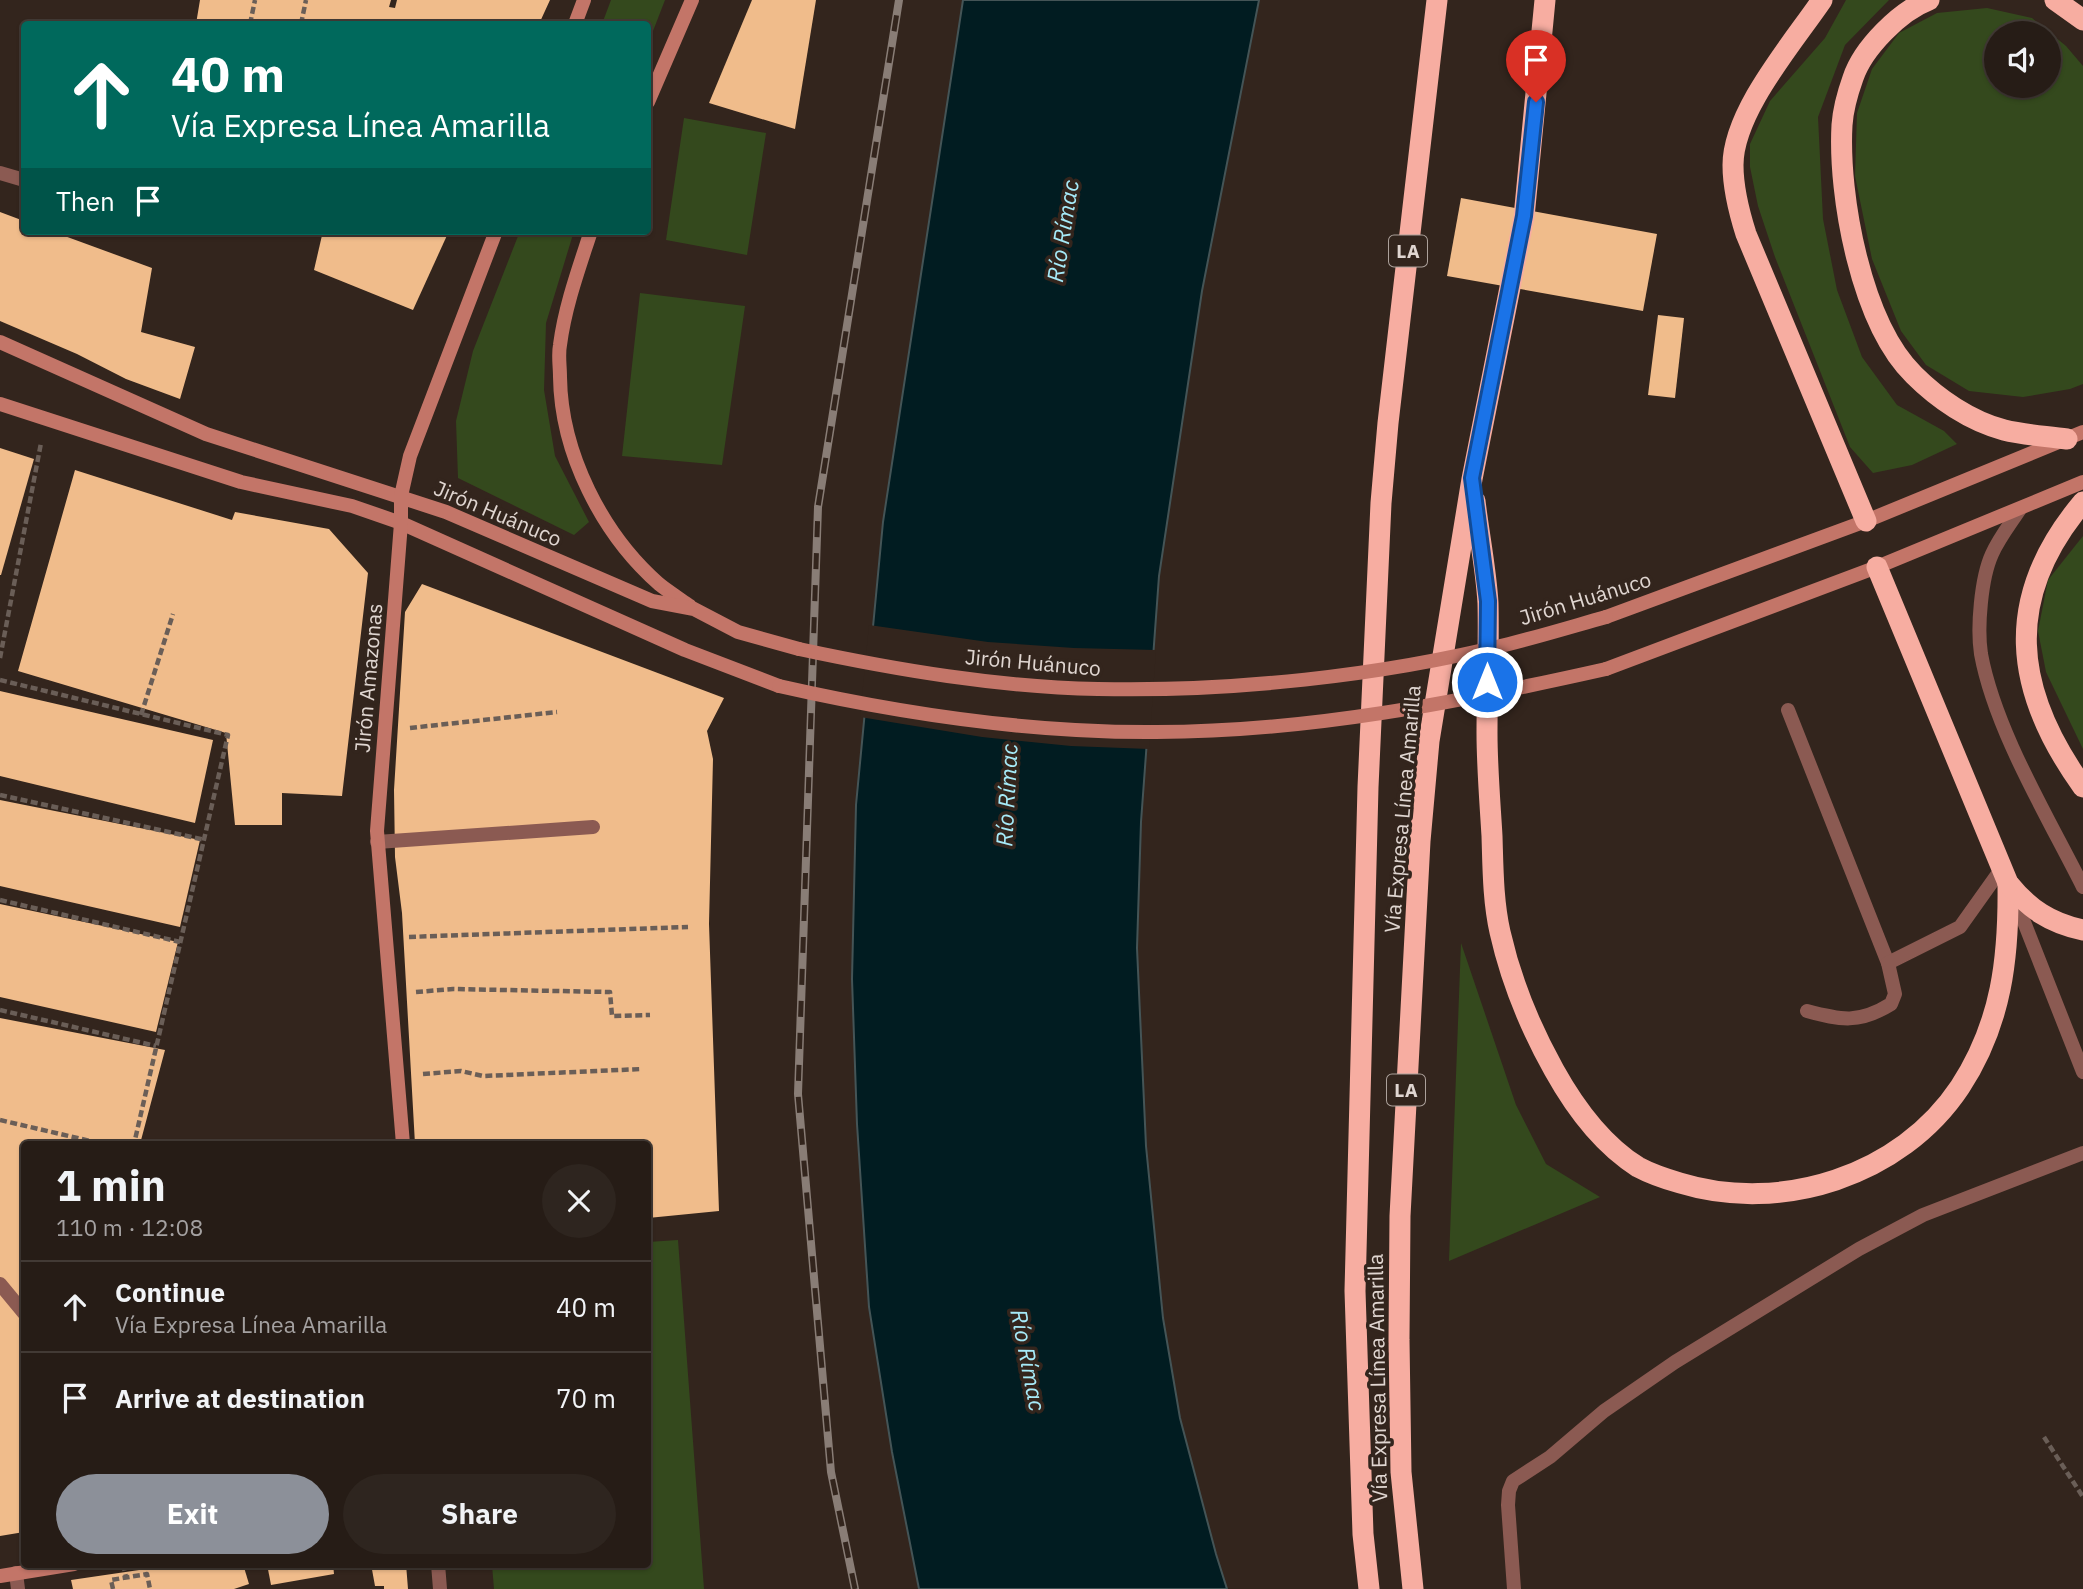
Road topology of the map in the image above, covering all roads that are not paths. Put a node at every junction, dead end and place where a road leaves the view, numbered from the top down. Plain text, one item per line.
1 (584, 0) edge
2 (692, 0) edge
3 (1437, 0) edge
4 (1545, 0) edge
5 (1822, 0) edge
6 (1929, 0) edge
7 (2055, 0) edge
8 (2083, 20) edge
9 (576, 21) edge
10 (651, 95) edge
11 (0, 173) edge
12 (21, 179) edge
13 (494, 235) edge
14 (590, 235) edge
15 (0, 342) edge
16 (0, 404) edge
17 (2075, 436) edge
18 (1472, 478) junction
19 (2083, 482) edge
20 (401, 496) junction
21 (2083, 502) edge
22 (2020, 509) junction
23 (1866, 521) junction
24 (401, 523) junction
25 (1877, 567) junction
26 (694, 609) junction
27 (1788, 710) dead end
28 (2083, 787) edge
29 (593, 827) dead end
30 (377, 842) junction
31 (2005, 876) junction
32 (2083, 887) edge
33 (2083, 930) edge
34 (1888, 963) junction
35 (1807, 1011) dead end
36 (2083, 1072) edge
37 (403, 1141) edge
38 (2083, 1153) edge
39 (0, 1284) edge
40 (21, 1309) edge
41 (48, 1568) edge
42 (438, 1568) edge
43 (16, 1573) junction
44 (0, 1576) edge
45 (18, 1589) edge
46 (440, 1589) edge
47 (1369, 1589) edge
48 (1413, 1589) edge
49 (1514, 1589) edge

1 - 9 main road
2 - 10 main road
3 - 47 highway, Vía Expresa Línea Amarilla / LA
4 - 18 highway, Vía Expresa Línea Amarilla / LA
5 - 23 highway
6 - 17 highway
7 - 8 highway
11 - 12 street
13 - 20 main road, Jirón Amazonas
14 - 26 main road
15 - 20 main road, Jirón Huánuco
16 - 24 main road
17 - 23 main road, Jirón Huánuco
18 - 31 highway
18 - 48 highway, Vía Expresa Línea Amarilla / LA
19 - 22 main road
20 - 24 main road, Jirón Amazonas
20 - 26 main road, Jirón Huánuco
21 - 28 highway
22 - 25 main road
22 - 32 street
23 - 26 main road, Jirón Huánuco, bridge
24 - 25 main road, bridge
24 - 30 main road, Jirón Amazonas
25 - 31 highway
27 - 34 street
29 - 30 street
30 - 37 main road, Jirón Amazonas
31 - 33 highway
31 - 34 street
31 - 36 street
34 - 35 street
38 - 49 street
39 - 40 street
41 - 43 main road
42 - 46 street
43 - 44 main road
43 - 45 street

